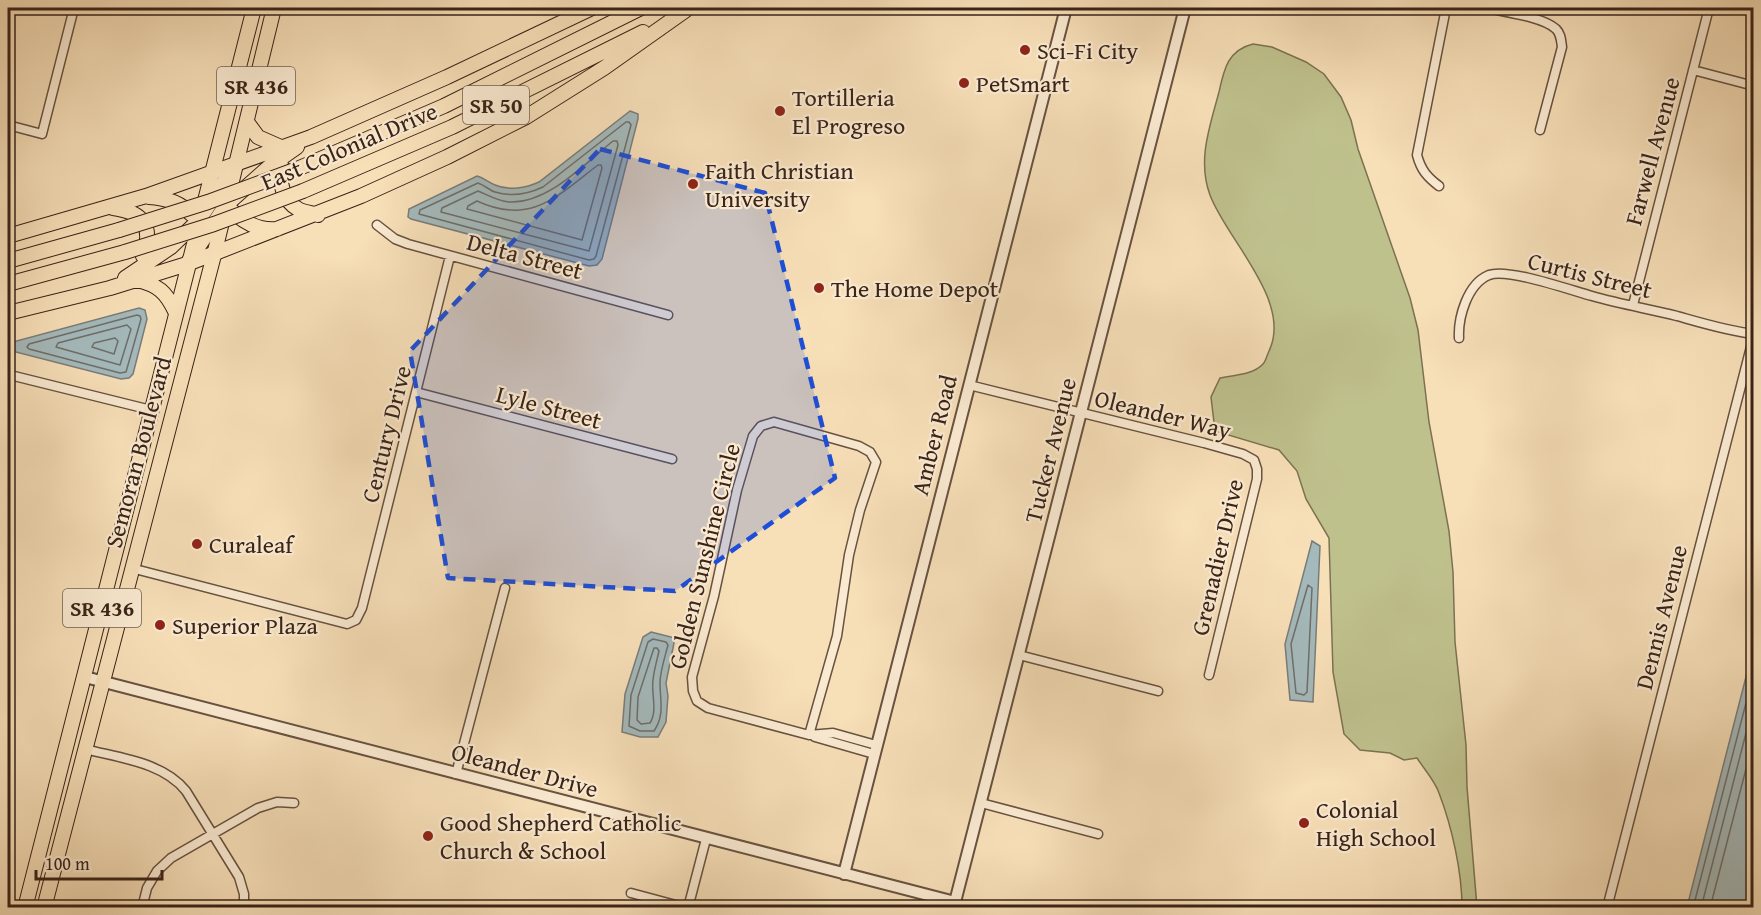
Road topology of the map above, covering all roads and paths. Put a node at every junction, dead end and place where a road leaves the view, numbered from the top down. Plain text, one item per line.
1 (74, 8) edge
2 (254, 8) edge
3 (274, 8) edge
4 (592, 8) edge
5 (641, 8) edge
6 (1066, 8) edge
7 (1185, 8) edge
8 (1446, 8) edge
9 (1486, 8) edge
10 (1710, 8) edge
11 (688, 9) edge
12 (1694, 70) junction
13 (1754, 86) edge
14 (247, 122) junction
15 (8, 125) edge
16 (1540, 130) dead end
17 (283, 152) junction
18 (236, 164) junction
19 (210, 174) junction
20 (1439, 186) dead end
21 (218, 193) junction
22 (146, 196) junction
23 (226, 205) junction
24 (110, 208) junction
25 (318, 215) junction
26 (198, 221) junction
27 (377, 225) dead end
28 (285, 228) junction
29 (8, 236) edge
30 (206, 236) junction
31 (214, 255) junction
32 (450, 256) junction
33 (8, 261) edge
34 (188, 264) junction
35 (134, 276) junction
36 (8, 284) edge
37 (1633, 305) junction
38 (175, 311) junction
39 (8, 313) edge
40 (668, 315) dead end
41 (1754, 335) edge
42 (1459, 338) dead end
43 (14, 376) dead end
44 (969, 385) junction
45 (416, 392) junction
46 (151, 410) junction
47 (1081, 414) junction
48 (1243, 454) joint
49 (672, 459) dead end
50 (131, 568) junction
51 (505, 588) dead end
52 (1020, 655) junction
53 (1209, 675) dead end
54 (85, 677) junction
55 (102, 682) junction
56 (1158, 691) dead end
57 (809, 735) junction
58 (85, 749) junction
59 (875, 749) junction
60 (456, 774) junction
61 (294, 803) dead end
62 (981, 803) junction
63 (212, 834) junction
64 (1098, 834) dead end
65 (706, 839) junction
66 (844, 873) junction
67 (631, 893) dead end
68 (955, 902) joint
69 (25, 908) edge
70 (44, 908) edge
71 (142, 908) edge
72 (244, 908) edge
73 (688, 908) edge
74 (1606, 908) edge

1 - 15 street
2 - 19 main road, Semoran Boulevard / SR 436
3 - 14 main road, Semoran Boulevard / SR 436
4 - 17 main road
5 - 33 main road, East Colonial Drive / SR 50, bridge
6 - 44 street, Amber Road
7 - 47 street, Tucker Avenue
8 - 20 street
9 - 16 street
10 - 12 street, Farwell Avenue
11 - 25 main road
11 - 36 main road, East Colonial Drive / SR 50, bridge
12 - 13 street
12 - 37 street, Farwell Avenue
14 - 17 main road
14 - 18 main road, Semoran Boulevard / SR 436
17 - 18 main road
17 - 23 main road
17 - 25 main road
18 - 19 main road
18 - 21 main road
18 - 23 main road, Semoran Boulevard / SR 436
19 - 21 main road
19 - 22 main road
19 - 26 main road, Semoran Boulevard / SR 436
21 - 23 main road
21 - 26 main road
22 - 24 main road
22 - 26 main road
23 - 28 main road
23 - 30 main road
23 - 31 main road, Semoran Boulevard / SR 436
24 - 29 main road
24 - 35 main road
25 - 28 main road
26 - 30 main road
26 - 34 main road, Semoran Boulevard / SR 436
26 - 35 main road
27 - 32 street, Delta Street
28 - 31 main road
30 - 31 main road
30 - 34 main road
31 - 34 main road
31 - 50 main road, Semoran Boulevard / SR 436
32 - 40 street, Delta Street
32 - 45 street, Century Drive
34 - 35 main road
34 - 38 main road, Semoran Boulevard / SR 436
35 - 38 main road
35 - 39 main road
37 - 41 street, Curtis Street
37 - 42 street, Curtis Street
38 - 46 main road, Semoran Boulevard / SR 436
41 - 74 street, Dennis Avenue
43 - 46 street
44 - 47 street, Oleander Way
44 - 59 street, Amber Road
45 - 49 street, Lyle Street
45 - 50 street, Century Drive
46 - 54 main road, Semoran Boulevard / SR 436
47 - 48 street, Oleander Way
47 - 52 street, Tucker Avenue
48 - 53 street, Grenadier Drive
50 - 55 main road, Semoran Boulevard / SR 436
51 - 60 street
52 - 56 street
52 - 62 street, Tucker Avenue
54 - 55 street, Oleander Drive
54 - 69 main road, Semoran Boulevard / SR 436
55 - 58 main road, Semoran Boulevard / SR 436
55 - 60 street, Oleander Drive
57 - 57 street, Golden Sunshine Circle
57 - 59 street, Golden Sunshine Circle
58 - 63 street
58 - 70 main road, Semoran Boulevard / SR 436
59 - 66 street, Amber Road
60 - 65 street, Oleander Drive
61 - 63 street
62 - 64 street
62 - 68 street, Tucker Avenue
63 - 71 street
63 - 72 street
65 - 66 street, Oleander Drive
65 - 73 street
66 - 68 street, Oleander Drive
67 - 73 street

